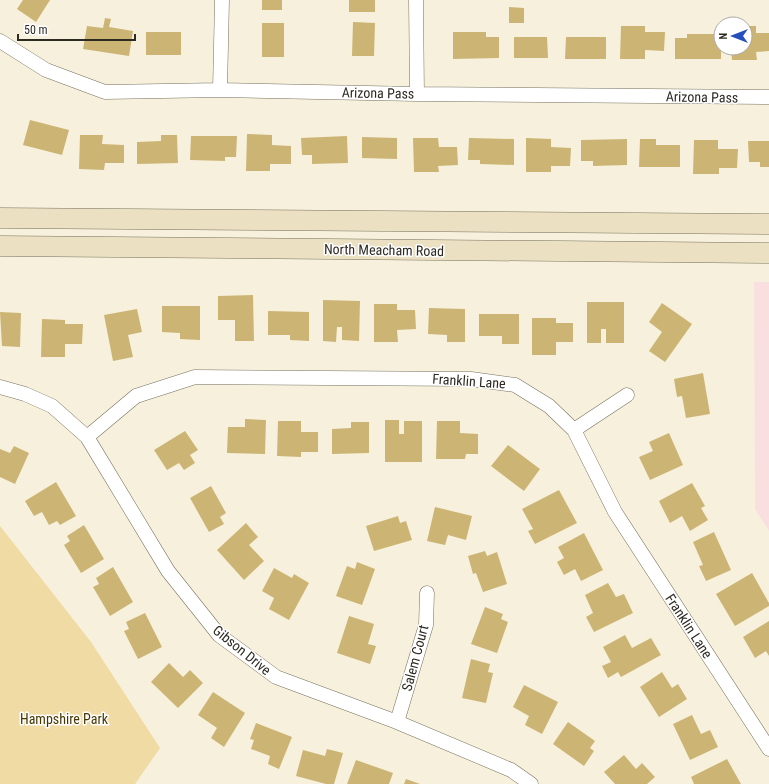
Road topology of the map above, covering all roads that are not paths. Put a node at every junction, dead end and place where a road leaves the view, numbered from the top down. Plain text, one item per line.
1 (222, 0) edge
2 (416, 0) edge
3 (0, 41) edge
4 (220, 90) junction
5 (417, 94) junction
6 (769, 98) edge
7 (0, 218) edge
8 (769, 224) edge
9 (0, 246) edge
10 (769, 254) edge
11 (0, 387) edge
12 (628, 395) dead end
13 (574, 430) junction
14 (87, 437) junction
15 (427, 593) dead end
16 (397, 722) junction
17 (769, 749) edge
18 (531, 784) edge

1 - 4 street
2 - 5 street
3 - 4 street, Arizona Pass
4 - 5 street, Arizona Pass
5 - 6 street, Arizona Pass
7 - 8 main road, North Meacham Road
9 - 10 main road, North Meacham Road
11 - 14 street, Gibson Drive
12 - 13 street
13 - 14 street, Franklin Lane
13 - 17 street, Franklin Lane
14 - 16 street, Gibson Drive
15 - 16 street, Salem Court
16 - 18 street, Gibson Drive

